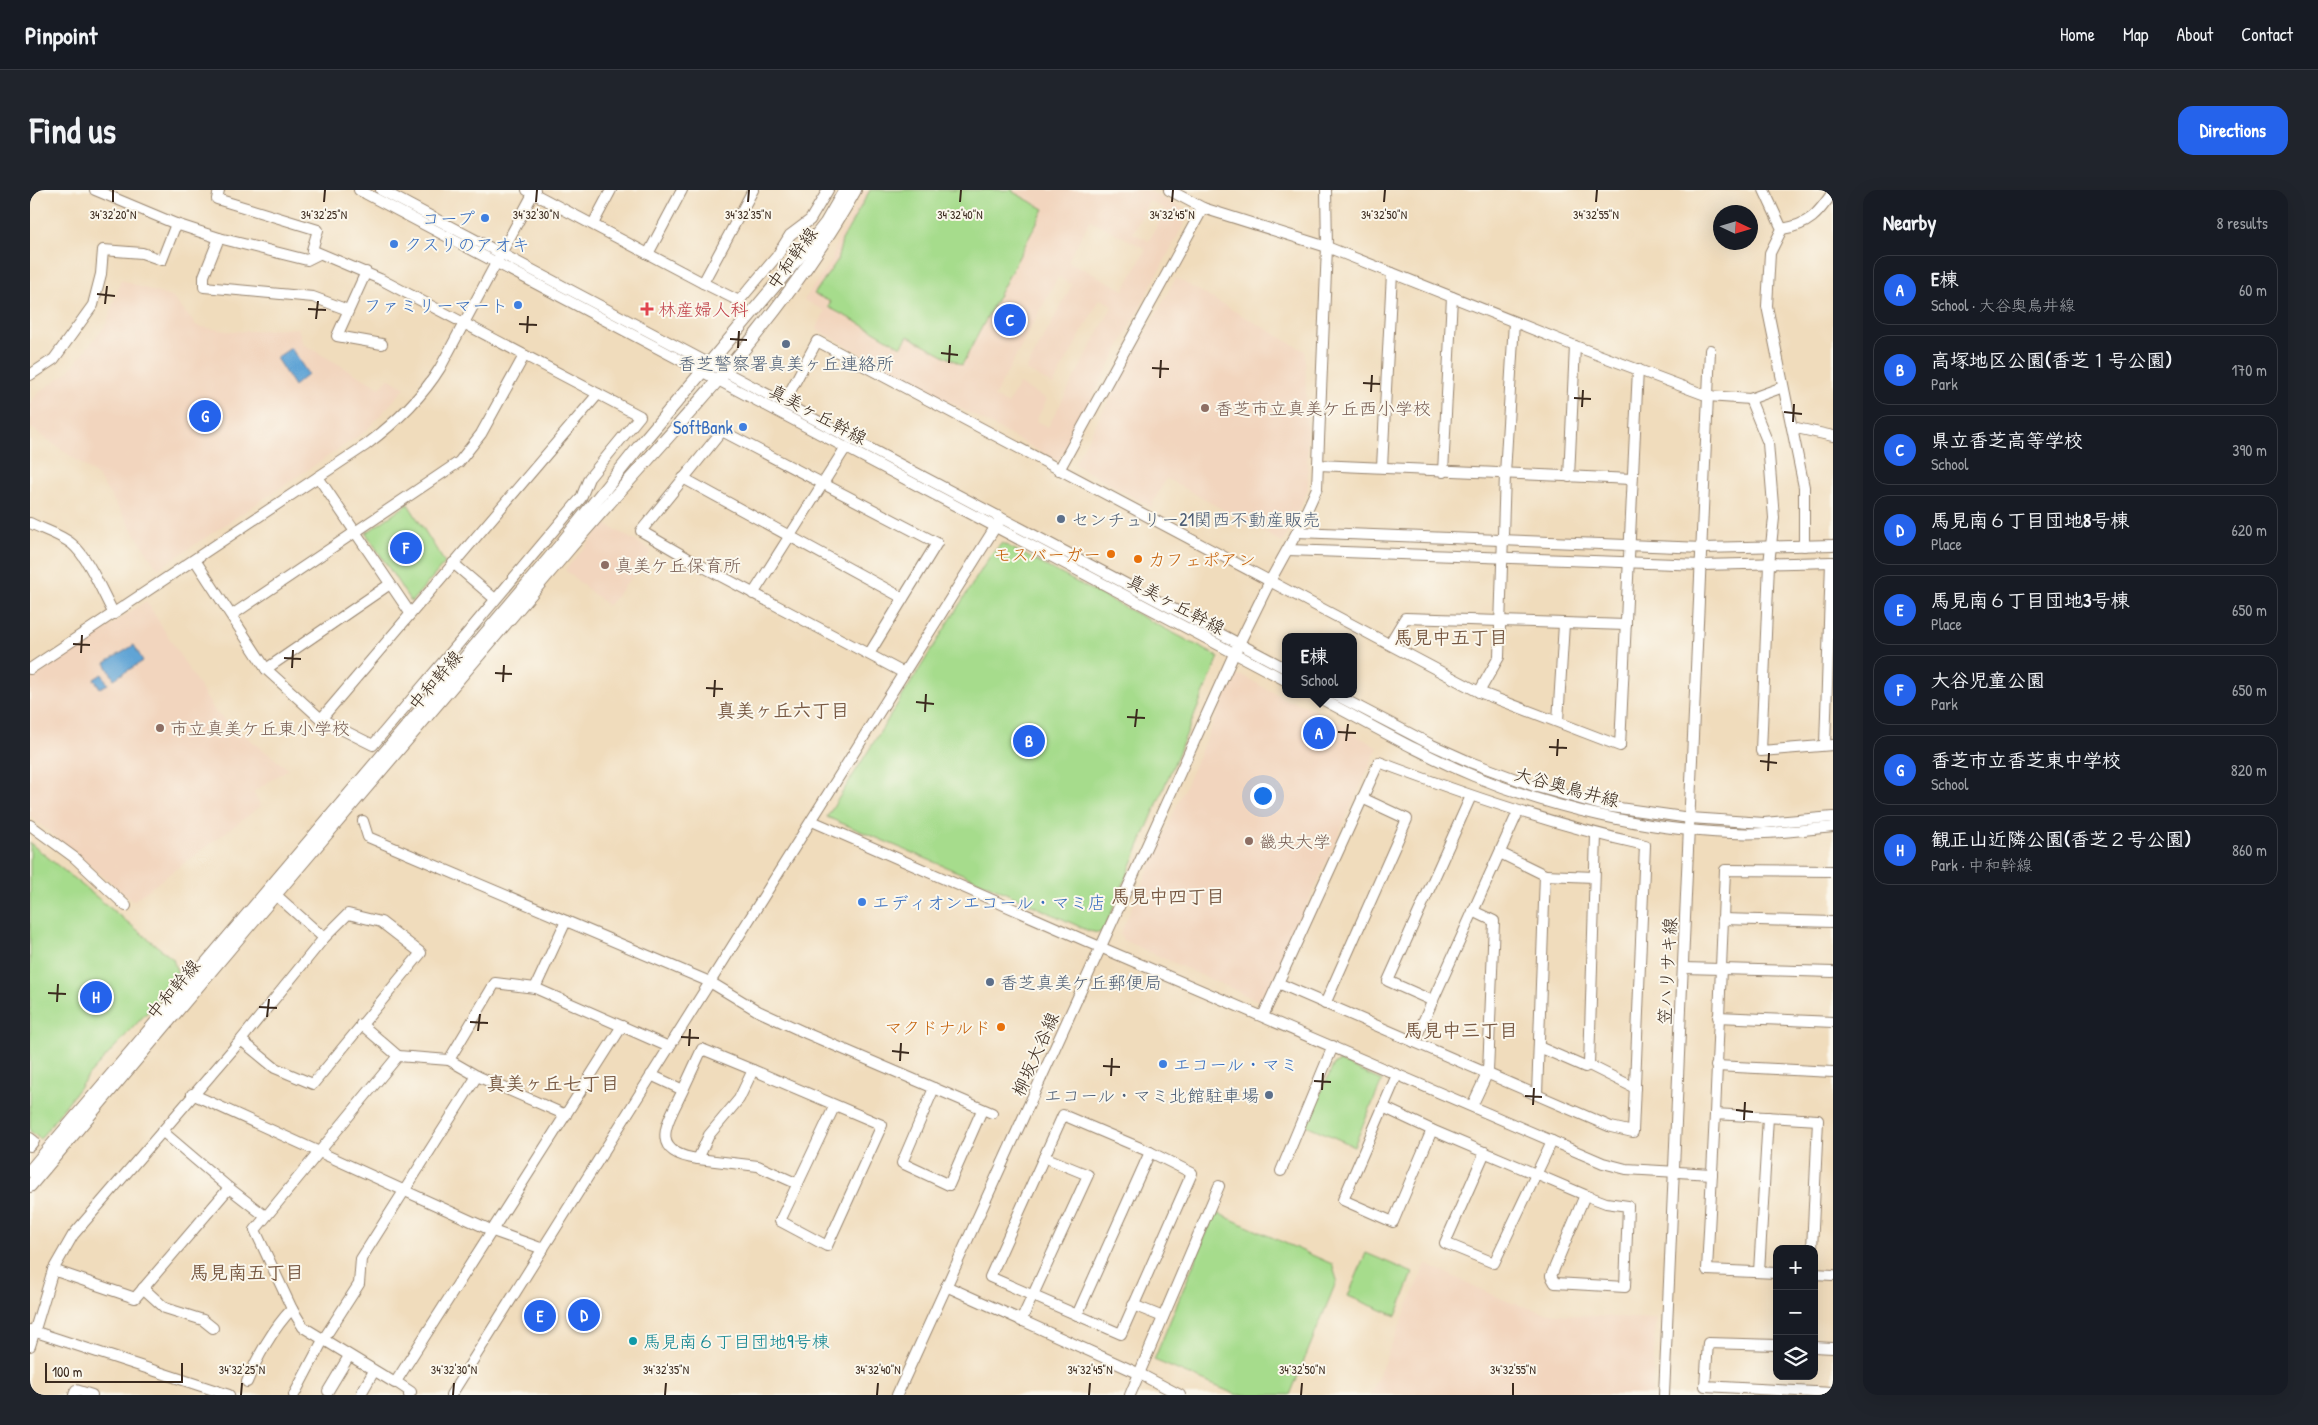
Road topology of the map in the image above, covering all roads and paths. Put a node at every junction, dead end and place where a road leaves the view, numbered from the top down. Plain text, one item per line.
1 (95, 190) edge
2 (219, 190) edge
3 (359, 190) edge
4 (381, 190) edge
5 (611, 190) edge
6 (682, 190) edge
7 (753, 190) edge
8 (828, 190) edge
9 (844, 190) edge
10 (855, 190) edge
11 (1326, 190) edge
12 (1764, 190) edge
13 (532, 191) edge
14 (1175, 191) edge
15 (1833, 192) edge
16 (1203, 208) junction
17 (176, 224) junction
18 (593, 224) junction
19 (1782, 229) junction
20 (218, 238) junction
21 (1327, 247) junction
22 (501, 253) junction
23 (319, 254) junction
24 (648, 254) junction
25 (496, 263) junction
26 (366, 272) junction
27 (1392, 273) junction
28 (704, 283) junction
29 (1452, 297) junction
30 (348, 310) junction
31 (1514, 322) junction
32 (465, 325) junction
33 (382, 344) dead end
34 (1575, 346) junction
35 (1710, 350) dead end
36 (524, 356) junction
37 (706, 367) junction
38 (1638, 369) junction
39 (30, 376) edge
40 (723, 376) junction
41 (1783, 387) junction
42 (598, 394) junction
43 (1708, 396) junction
44 (1750, 399) junction
45 (784, 403) junction
46 (1792, 427) junction
47 (1833, 436) edge
48 (846, 446) junction
49 (1318, 464) junction
50 (1382, 467) junction
51 (1059, 470) junction
52 (1443, 472) junction
53 (1505, 474) junction
54 (318, 477) junction
55 (1569, 477) junction
56 (683, 478) junction
57 (1632, 479) junction
58 (822, 483) junction
59 (998, 522) junction
60 (30, 523) edge
61 (356, 532) junction
62 (1298, 532) junction
63 (789, 536) junction
64 (1504, 540) junction
65 (1833, 545) edge
66 (1630, 546) junction
67 (1771, 546) junction
68 (1804, 546) junction
69 (1703, 548) junction
70 (1288, 550) junction
71 (1503, 558) junction
72 (195, 560) junction
73 (1629, 562) junction
74 (1832, 562) edge
75 (453, 563) junction
76 (1769, 564) junction
77 (1702, 565) junction
78 (1270, 581) junction
79 (390, 584) junction
80 (753, 594) junction
81 (903, 598) junction
82 (495, 599) junction
83 (410, 613) junction
84 (114, 614) junction
85 (232, 615) junction
86 (1501, 622) junction
87 (1564, 624) junction
88 (1626, 625) junction
89 (1239, 643) junction
90 (1390, 643) junction
91 (869, 654) junction
92 (1234, 654) junction
93 (1282, 666) edge
94 (266, 669) junction
95 (30, 670) edge
96 (904, 673) junction
97 (1282, 678) edge
98 (1480, 692) junction
99 (1319, 698) edge
100 (1342, 698) edge
101 (322, 719) junction
102 (1558, 722) junction
103 (1829, 745) edge
104 (1471, 796) junction
105 (1362, 798) junction
106 (1518, 812) junction
107 (1833, 817) edge
108 (1690, 818) junction
109 (812, 821) junction
110 (363, 822) dead end
111 (30, 825) edge
112 (1833, 827) edge
113 (1690, 830) junction
114 (1596, 834) junction
115 (1500, 853) junction
116 (1833, 871) edge
117 (1545, 874) junction
118 (1594, 877) junction
119 (276, 895) junction
120 (126, 906) dead end
121 (1473, 912) junction
122 (1722, 919) junction
123 (566, 921) junction
124 (1833, 922) edge
125 (324, 938) junction
126 (1100, 947) junction
127 (1684, 968) junction
128 (1720, 968) junction
129 (1833, 972) edge
130 (710, 982) junction
131 (1278, 983) junction
132 (535, 988) junction
133 (1433, 1001) junction
134 (1325, 1004) junction
135 (1263, 1016) junction
136 (1718, 1017) junction
137 (1833, 1022) edge
138 (361, 1024) junction
139 (622, 1026) junction
140 (241, 1040) junction
141 (1414, 1042) junction
142 (669, 1046) junction
143 (1333, 1046) junction
144 (1539, 1047) junction
145 (398, 1056) junction
146 (449, 1060) junction
147 (1589, 1065) junction
148 (1716, 1066) junction
149 (753, 1070) junction
150 (1488, 1072) junction
151 (1833, 1072) edge
152 (652, 1075) junction
153 (1397, 1075) junction
154 (478, 1076) junction
155 (934, 1088) junction
156 (1635, 1088) junction
157 (683, 1090) junction
158 (192, 1094) junction
159 (1537, 1094) junction
160 (835, 1105) junction
161 (1472, 1106) junction
162 (1383, 1107) junction
163 (1714, 1114) junction
164 (566, 1115) junction
165 (1768, 1117) junction
166 (1432, 1130) junction
167 (162, 1131) junction
168 (30, 1138) edge
169 (1552, 1140) junction
170 (30, 1146) edge
171 (319, 1151) junction
172 (1150, 1152) junction
173 (1484, 1152) junction
174 (1044, 1157) junction
175 (698, 1159) junction
176 (30, 1170) edge
177 (1281, 1171) dead end
178 (1673, 1171) junction
179 (1535, 1174) junction
180 (1712, 1174) junction
181 (798, 1184) junction
182 (30, 1186) edge
183 (1219, 1186) dead end
184 (229, 1188) junction
185 (404, 1190) junction
186 (1585, 1195) junction
187 (266, 1216) junction
188 (493, 1231) junction
189 (1812, 1245) edge
190 (543, 1249) junction
191 (53, 1270) junction
192 (1759, 1272) junction
193 (1773, 1273) edge
194 (1818, 1274) edge
195 (1833, 1275) edge
196 (946, 1286) junction
197 (143, 1288) junction
198 (1034, 1296) junction
199 (1133, 1305) junction
200 (292, 1309) junction
201 (1077, 1315) junction
202 (1163, 1317) junction
203 (1022, 1321) junction
204 (213, 1328) dead end
205 (32, 1331) edge
206 (323, 1340) junction
207 (30, 1346) edge
208 (1773, 1346) edge
209 (1818, 1347) edge
210 (1833, 1348) edge
211 (349, 1356) junction
212 (374, 1371) junction
213 (1140, 1374) junction
214 (248, 1382) dead end
215 (396, 1382) junction
216 (328, 1391) dead end
217 (362, 1392) dead end
218 (1736, 1392) edge
219 (1800, 1393) edge
220 (1833, 1393) edge
221 (74, 1395) edge
222 (92, 1395) edge
223 (229, 1395) edge
224 (294, 1395) edge
225 (409, 1395) edge
226 (451, 1395) edge
227 (897, 1395) edge
228 (1130, 1395) edge
229 (1180, 1395) edge
230 (1664, 1395) edge

1 - 17 street
2 - 23 street
3 - 25 street, 真美ヶ丘幹線
4 - 22 street, 真美ヶ丘幹線
5 - 18 street
6 - 24 street
7 - 28 street
8 - 28 street
9 - 37 main road, 中和幹線
10 - 40 main road, 中和幹線
11 - 21 street, 柳坂大谷線
12 - 19 street
13 - 18 street
13 - 22 street
14 - 16 street
15 - 19 street
16 - 21 street
16 - 51 street
17 - 20 street
17 - 39 street
18 - 24 street
19 - 41 street
20 - 23 street
20 - 30 street
21 - 27 street
21 - 49 street, 柳坂大谷線
22 - 25 street
22 - 37 street, 真美ヶ丘幹線
23 - 26 street
24 - 28 street
25 - 32 street
25 - 37 street, 真美ヶ丘幹線
26 - 30 street
26 - 32 street
27 - 29 street
27 - 50 street
29 - 31 street
29 - 52 street
30 - 33 street
31 - 34 street
31 - 53 street
32 - 36 street
32 - 54 street
34 - 38 street
34 - 55 street
35 - 43 street, 笠ハリサキ線
36 - 42 street
36 - 61 street
37 - 40 street, 真美ヶ丘幹線
37 - 176 main road, 中和幹線
38 - 43 street
38 - 57 street
40 - 45 street, 真美ヶ丘幹線
40 - 48 street, 真美ヶ丘幹線
40 - 119 main road, 中和幹線
41 - 44 street
41 - 46 street
42 - 75 street
42 - 82 street
43 - 44 street
43 - 69 street, 笠ハリサキ線
44 - 67 street
45 - 51 street
45 - 59 street, 真美ヶ丘幹線
46 - 47 street
46 - 68 street
48 - 58 street
48 - 59 street, 真美ヶ丘幹線
49 - 50 street
49 - 62 street, 柳坂大谷線
50 - 52 street
51 - 78 street
52 - 53 street
53 - 55 street
53 - 64 street
54 - 61 street
54 - 72 street
55 - 57 street
56 - 58 street
56 - 63 street
56 - 80 street
57 - 66 street
58 - 63 street
58 - 81 street
59 - 89 street, 真美ヶ丘幹線
59 - 92 street, 真美ヶ丘幹線
59 - 96 street
60 - 84 street
61 - 79 street
61 - 85 street
62 - 64 street
62 - 70 street, 柳坂大谷線
63 - 80 street
63 - 81 street
64 - 66 street
64 - 71 street
65 - 68 street
66 - 69 street
66 - 73 street
67 - 68 street
67 - 69 street
67 - 76 street
69 - 77 street, 笠ハリサキ線
70 - 71 street
70 - 78 street, 柳坂大谷線
71 - 73 street
71 - 86 street
72 - 84 street
72 - 85 street
73 - 77 street
73 - 88 street
74 - 76 street
74 - 103 street
75 - 82 street
75 - 83 street
76 - 77 street
76 - 103 street
77 - 108 street, 笠ハリサキ線
78 - 89 street, 柳坂大谷線
78 - 90 street
79 - 83 street
79 - 94 street
80 - 91 street
81 - 91 street
82 - 101 street
83 - 101 street
84 - 95 street
85 - 94 street
86 - 87 street
86 - 90 street
86 - 98 street
87 - 88 street
87 - 102 street
88 - 102 street
89 - 92 street, 柳坂大谷線
89 - 93 street
90 - 98 street
91 - 96 street
92 - 97 street
92 - 126 street, 柳坂大谷線
94 - 101 street
96 - 109 street
98 - 102 street
99 - 113 street, 大谷奥鳥井線
100 - 108 street, 大谷奥鳥井線
104 - 105 street
104 - 106 street
104 - 133 street
105 - 131 street
105 - 134 street
106 - 114 street
106 - 115 street
107 - 108 street, 大谷奥鳥井線
108 - 113 street, 笠ハリサキ線
109 - 126 street
109 - 130 street
110 - 123 street
111 - 120 street
112 - 113 street, 大谷奥鳥井線
113 - 127 street, 笠ハリサキ線
114 - 118 street
114 - 156 street
115 - 117 street
115 - 121 street
116 - 122 street
117 - 118 street
117 - 144 street
118 - 147 street
119 - 125 street
119 - 182 main road, 中和幹線
121 - 133 street
121 - 150 street
122 - 124 street
122 - 128 street
123 - 130 street
123 - 132 street
125 - 138 street
125 - 140 street
126 - 135 street
126 - 196 street, 柳坂大谷線
127 - 128 street
127 - 178 street, 笠ハリサキ線
128 - 129 street
128 - 136 street
130 - 142 street
130 - 155 street
131 - 134 street
131 - 135 street
132 - 139 street
132 - 146 street
133 - 141 street
134 - 141 street
135 - 143 street
136 - 137 street
136 - 148 street
138 - 140 street
138 - 145 street
139 - 142 street
139 - 164 street
140 - 158 street
141 - 150 street
142 - 152 street
143 - 153 street
143 - 177 street
144 - 147 street
144 - 159 street
145 - 146 street
145 - 171 street
146 - 154 street
147 - 156 street
148 - 151 street
148 - 163 street
149 - 157 street
149 - 160 street
149 - 175 street
150 - 159 street
150 - 161 street
152 - 157 street
152 - 190 street
153 - 161 street
153 - 162 street
154 - 164 street
154 - 185 street
155 - 155 street
156 - 159 street
157 - 175 street
158 - 167 street
158 - 171 street
160 - 181 street
160 - 181 street
161 - 169 street
162 - 166 street
162 - 166 street
163 - 165 street
163 - 180 street
164 - 188 street
165 - 189 street
165 - 192 street
166 - 173 street
167 - 184 street
167 - 191 street
168 - 170 street
169 - 178 street
169 - 179 street
171 - 185 street
171 - 187 street
172 - 174 street
172 - 199 street
172 - 201 street
173 - 179 street
173 - 179 street
174 - 198 street
174 - 198 street
175 - 181 street
178 - 180 street
178 - 230 street, 笠ハリサキ線
179 - 186 street
180 - 192 street
183 - 202 street
184 - 187 street
184 - 197 street
185 - 188 street
185 - 206 street
186 - 186 street
187 - 200 street
188 - 190 street
188 - 215 street
190 - 226 street
191 - 197 street
191 - 205 street
192 - 193 street
194 - 195 street
196 - 203 street
196 - 227 street, 柳坂大谷線
197 - 204 street
198 - 201 street
198 - 203 street
199 - 201 street
199 - 202 street
200 - 206 street
200 - 214 street
202 - 213 street
203 - 213 street
205 - 207 street
205 - 223 street
206 - 211 street
206 - 224 street
208 - 218 street
209 - 210 street
211 - 212 street
211 - 216 street
212 - 215 street
212 - 217 street
213 - 228 street
213 - 229 street
215 - 225 street
218 - 219 street
219 - 220 street
221 - 222 street

